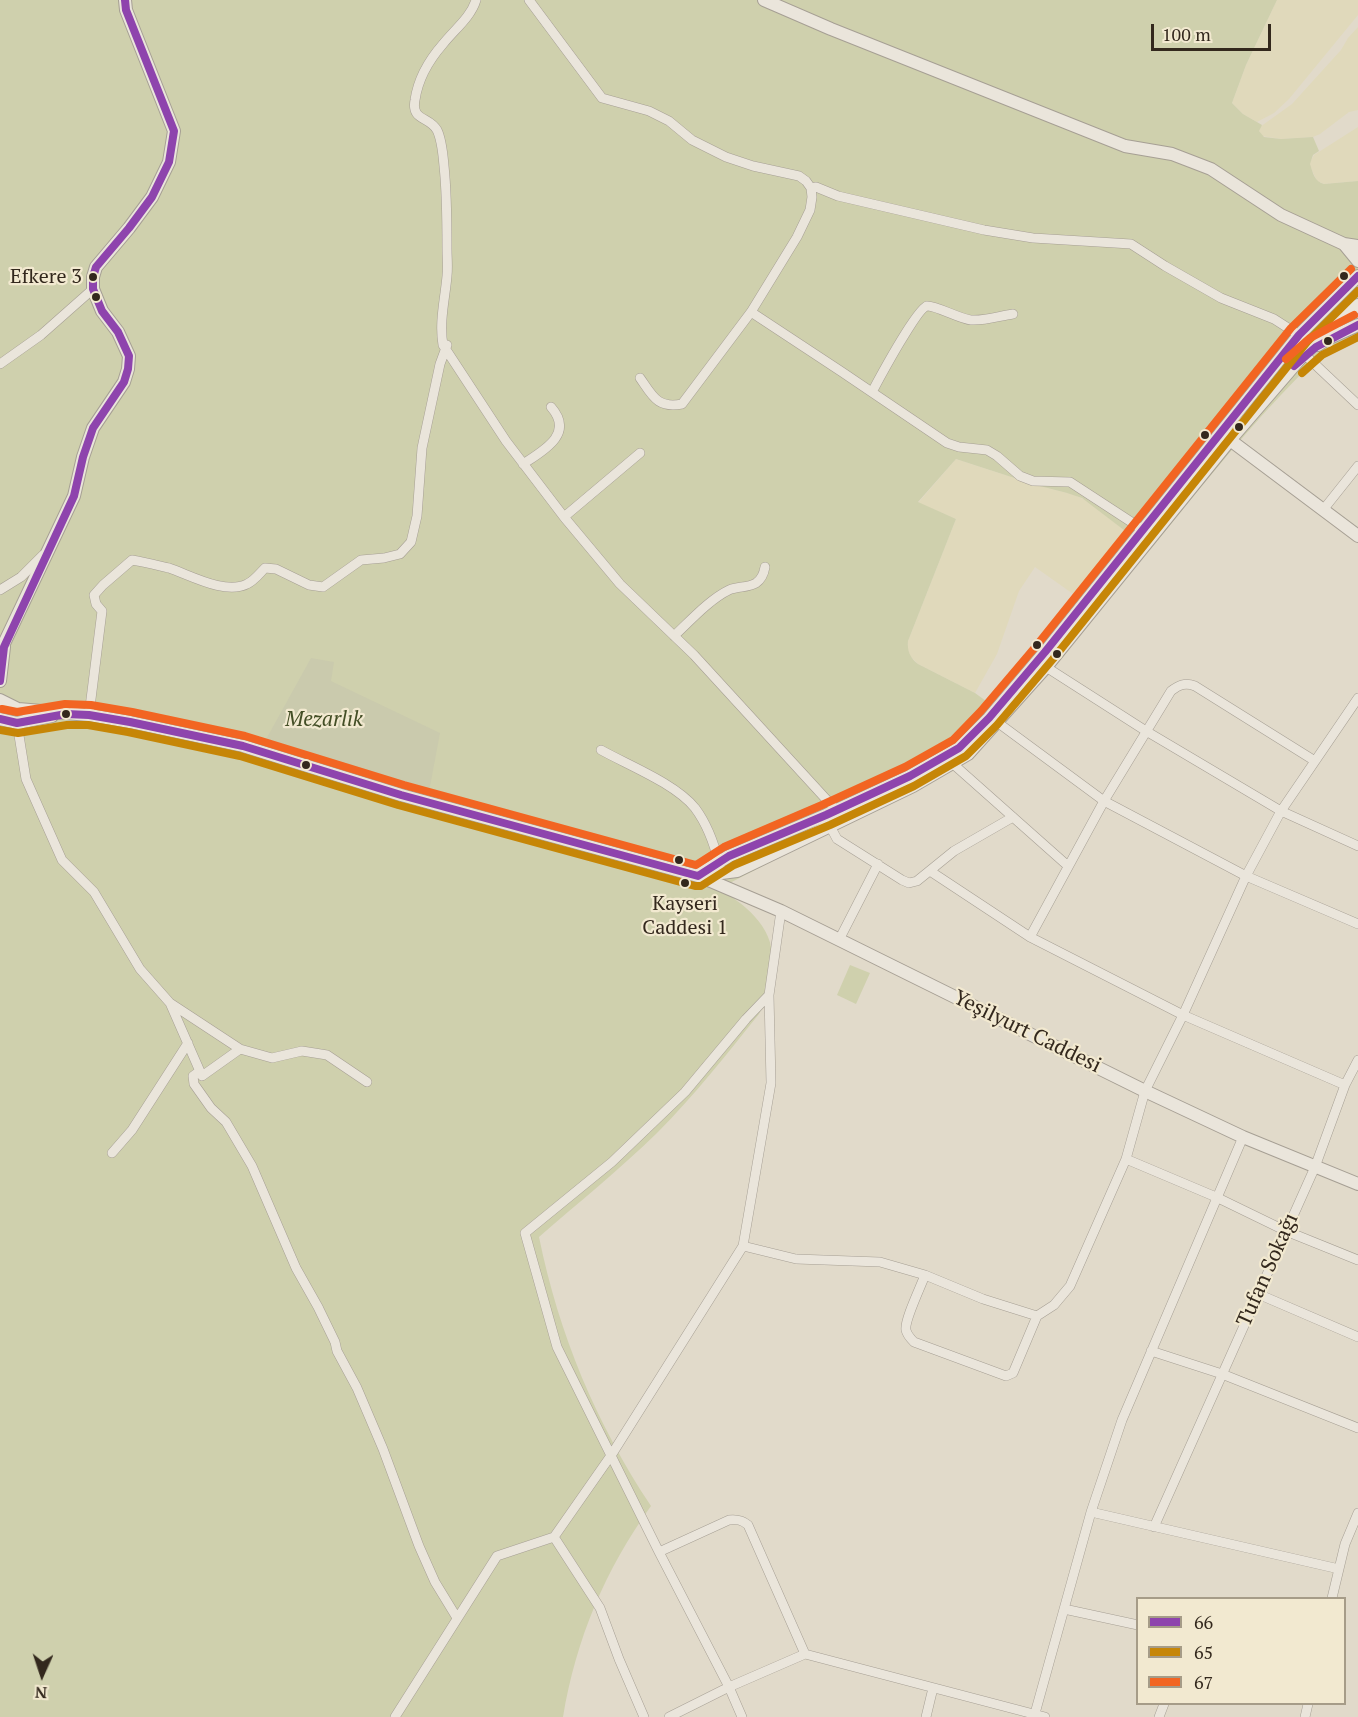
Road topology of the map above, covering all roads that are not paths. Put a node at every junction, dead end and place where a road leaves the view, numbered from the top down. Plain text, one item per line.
1 (125, 0) edge
2 (476, 0) edge
3 (529, 0) edge
4 (764, 0) edge
5 (811, 188) junction
6 (1344, 244) junction
7 (1358, 246) edge
8 (1358, 261) edge
9 (1358, 276) edge
10 (93, 289) junction
11 (1358, 305) edge
12 (751, 312) junction
13 (1013, 314) dead end
14 (1358, 325) edge
15 (1299, 335) junction
16 (447, 346) junction
17 (1304, 354) junction
18 (0, 364) edge
19 (640, 378) dead end
20 (872, 392) junction
21 (1358, 405) edge
22 (551, 407) dead end
23 (1230, 440) junction
24 (640, 453) dead end
25 (524, 464) junction
26 (1358, 466) edge
27 (1323, 510) junction
28 (564, 517) junction
29 (1143, 529) junction
30 (57, 533) junction
31 (1358, 536) edge
32 (765, 567) dead end
33 (0, 590) edge
34 (674, 636) junction
35 (2, 650) edge
36 (1046, 667) junction
37 (0, 681) edge
38 (1358, 698) edge
39 (0, 700) edge
40 (66, 714) junction
41 (89, 715) junction
42 (0, 719) edge
43 (997, 722) junction
44 (17, 723) junction
45 (1146, 731) junction
46 (601, 750) dead end
47 (1315, 761) junction
48 (952, 764) junction
49 (1104, 801) junction
50 (836, 810) junction
51 (1281, 811) junction
52 (1013, 817) junction
53 (830, 826) junction
54 (1358, 846) edge
55 (718, 862) junction
56 (878, 864) junction
57 (1068, 866) junction
58 (930, 871) junction
59 (698, 876) junction
60 (1246, 876) junction
61 (781, 910) junction
62 (1358, 924) edge
63 (1030, 937) junction
64 (840, 940) junction
65 (769, 995) junction
66 (170, 1003) junction
67 (1183, 1015) junction
68 (188, 1043) junction
69 (240, 1049) junction
70 (1358, 1060) edge
71 (200, 1071) junction
72 (367, 1082) dead end
73 (1345, 1086) junction
74 (1145, 1091) junction
75 (1243, 1137) junction
76 (112, 1153) dead end
77 (1126, 1159) junction
78 (1315, 1167) junction
79 (1358, 1184) edge
80 (1216, 1197) junction
81 (1286, 1231) junction
82 (743, 1246) junction
83 (1358, 1260) edge
84 (925, 1275) junction
85 (1258, 1294) junction
86 (1037, 1316) junction
87 (1358, 1337) edge
88 (1151, 1351) junction
89 (1222, 1374) junction
90 (1358, 1428) edge
91 (612, 1454) junction
92 (1091, 1512) junction
93 (1358, 1513) edge
94 (1154, 1527) junction
95 (554, 1537) junction
96 (658, 1552) junction
97 (1339, 1569) junction
98 (1332, 1597) edge
99 (1064, 1609) junction
100 (457, 1618) junction
101 (1136, 1624) edge
102 (805, 1654) junction
103 (729, 1687) junction
104 (933, 1688) junction
105 (1035, 1716) edge
106 (395, 1717) edge
107 (644, 1717) edge
108 (669, 1717) edge
109 (742, 1717) edge
110 (926, 1717) edge
111 (1045, 1717) edge

1 - 10 street
2 - 16 street
3 - 5 street
4 - 6 street
5 - 12 street
5 - 15 street
6 - 7 street
6 - 8 street
9 - 15 street
10 - 18 street
10 - 30 street
11 - 17 street
12 - 19 street
12 - 20 street
13 - 20 street
14 - 17 street
15 - 29 street
16 - 25 street
16 - 41 street
17 - 21 street
17 - 23 street
20 - 29 street
22 - 25 street
23 - 27 street
23 - 36 street
24 - 28 street
25 - 28 street
26 - 27 street
27 - 31 street
28 - 34 street
29 - 50 street
30 - 33 street
30 - 35 street
32 - 34 street
34 - 50 street
35 - 37 street
36 - 43 street
36 - 45 street
38 - 47 street
39 - 40 street
40 - 41 street, Yeşilyurt Caddesi
40 - 44 street
41 - 59 street, Yeşilyurt Caddesi
42 - 44 street
43 - 48 street
43 - 49 street
44 - 66 street
45 - 47 street
45 - 49 street
45 - 51 street
46 - 55 street
47 - 51 street
48 - 52 street
48 - 53 street
49 - 57 street
49 - 60 street
50 - 55 street
51 - 54 street
51 - 60 street
52 - 57 street
52 - 58 street
53 - 56 street
53 - 59 street
55 - 59 street
56 - 58 street
56 - 64 street
57 - 63 street
58 - 63 street
59 - 61 street, Yeşilyurt Caddesi
60 - 62 street
60 - 67 street
61 - 64 street, Yeşilyurt Caddesi
61 - 65 street
63 - 67 street
64 - 74 street, Yeşilyurt Caddesi
65 - 82 street
65 - 91 street
66 - 68 street
66 - 69 street
67 - 73 street
67 - 74 street
68 - 71 street
68 - 76 street
69 - 71 street
69 - 72 street
70 - 73 street, Tufan Sokağı
71 - 100 street
73 - 78 street, Tufan Sokağı
74 - 75 street, Yeşilyurt Caddesi
74 - 77 street
75 - 78 street, Yeşilyurt Caddesi
75 - 80 street
77 - 80 street
77 - 86 street
78 - 79 street, Yeşilyurt Caddesi
78 - 81 street, Tufan Sokağı
80 - 81 street
80 - 88 street
81 - 83 street
81 - 85 street, Tufan Sokağı
82 - 84 street
82 - 91 street
84 - 86 street
84 - 86 street
85 - 87 street
85 - 89 street, Tufan Sokağı
88 - 89 street
88 - 92 street
89 - 90 street
89 - 94 street, Tufan Sokağı
91 - 95 street
91 - 96 street
92 - 94 street
92 - 99 street
93 - 97 street
94 - 97 street
95 - 100 street
95 - 107 street
96 - 102 street
96 - 103 street
97 - 98 street
99 - 101 street
99 - 105 street
100 - 106 street
102 - 103 street
102 - 104 street
103 - 108 street
103 - 109 street
104 - 105 street
104 - 110 street
105 - 111 street

